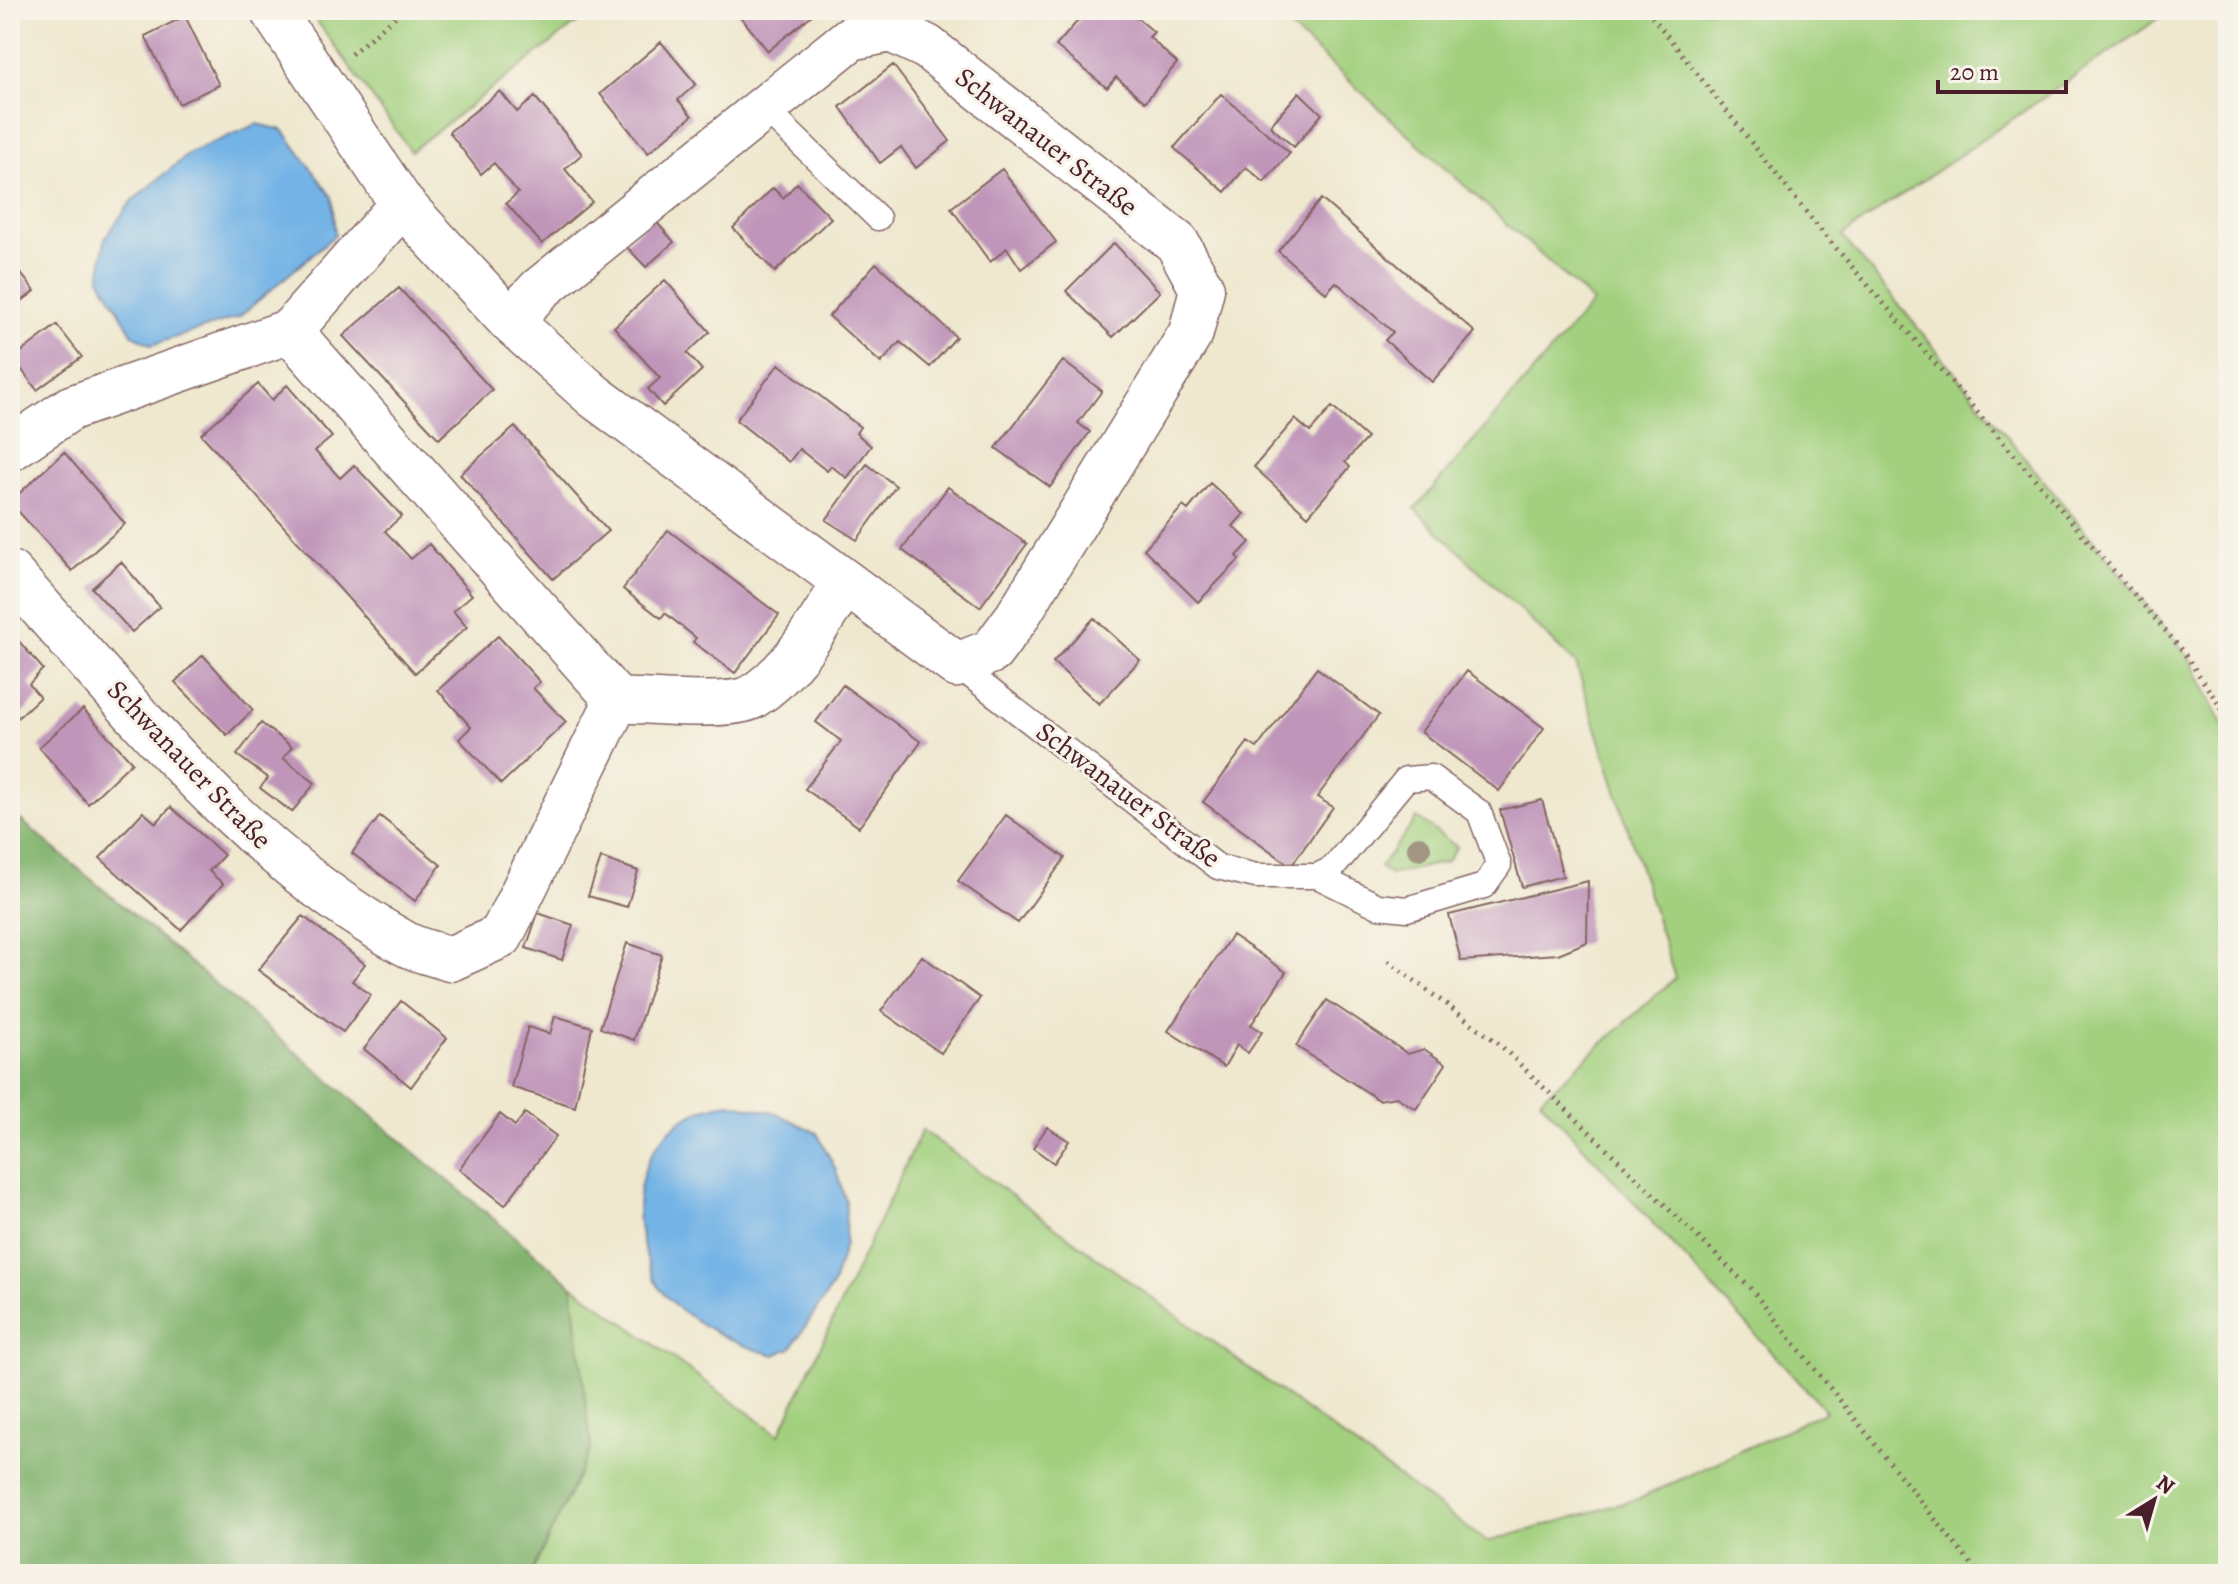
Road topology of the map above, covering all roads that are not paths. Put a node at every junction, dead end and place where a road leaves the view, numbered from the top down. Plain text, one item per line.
1 (272, 10) edge
2 (762, 106) junction
3 (402, 204) junction
4 (878, 218) dead end
5 (510, 321) junction
6 (290, 331) junction
7 (14, 438) edge
8 (10, 573) edge
9 (845, 583) junction
10 (957, 665) junction
11 (617, 700) junction
12 (1317, 876) junction

1 - 3 street, Schwanauer Straße
2 - 4 lane
2 - 5 street, Schwanauer Straße
2 - 10 street, Schwanauer Straße
3 - 5 street, Schwanauer Straße
3 - 6 street
5 - 9 street, Schwanauer Straße
6 - 7 street
6 - 11 street
8 - 11 street, Schwanauer Straße
9 - 10 street, Schwanauer Straße
9 - 11 street
10 - 12 lane, Schwanauer Straße
12 - 12 lane, Schwanauer Straße

